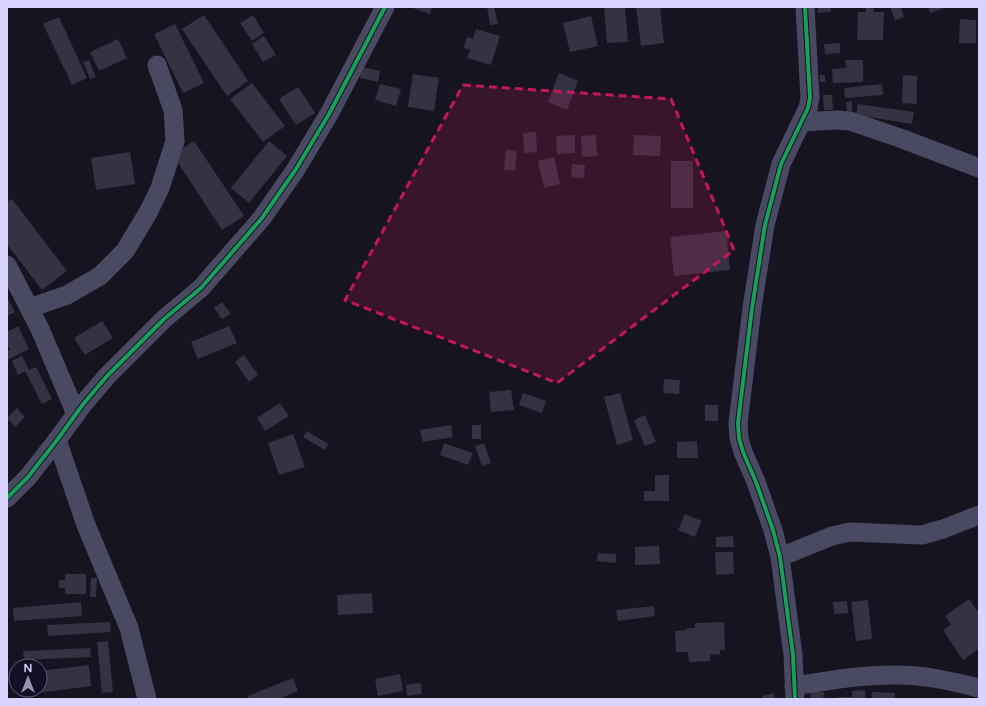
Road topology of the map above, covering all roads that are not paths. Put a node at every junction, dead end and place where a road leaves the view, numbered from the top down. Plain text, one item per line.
1 (385, 7) edge
2 (805, 7) edge
3 (157, 65) dead end
4 (801, 122) junction
5 (979, 168) edge
6 (7, 265) edge
7 (30, 308) junction
8 (76, 414) junction
9 (57, 440) junction
10 (7, 498) edge
11 (979, 515) edge
12 (780, 557) junction
13 (979, 688) edge
14 (795, 692) edge
15 (147, 699) edge

1 - 8 street
2 - 4 street
3 - 7 street
4 - 5 street
4 - 12 street
6 - 7 street
7 - 8 street
8 - 9 street
9 - 10 street
9 - 15 street
11 - 12 street
12 - 14 street
13 - 14 street

